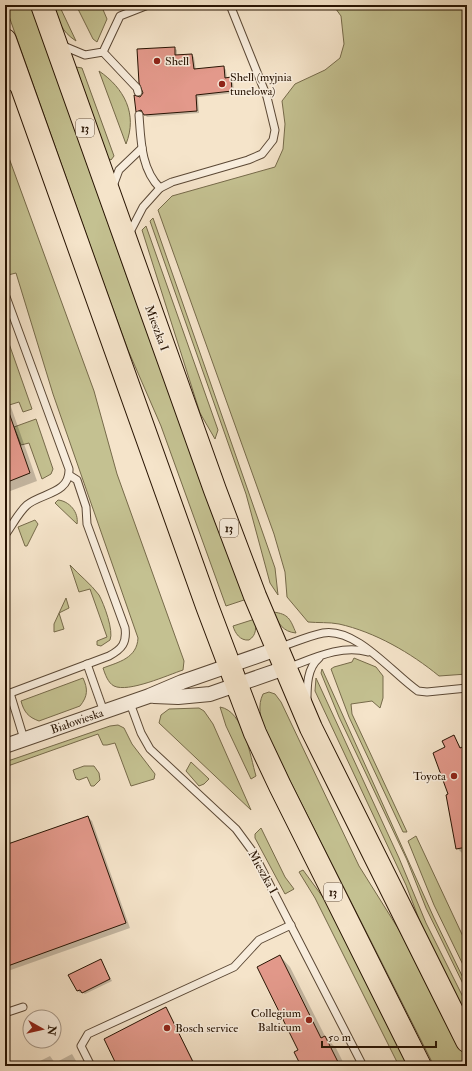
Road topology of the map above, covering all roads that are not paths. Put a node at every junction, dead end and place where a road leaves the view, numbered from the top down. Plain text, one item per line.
1 (42, 5) edge
2 (148, 5) edge
3 (230, 5) edge
4 (52, 37) junction
5 (5, 40) edge
6 (103, 52) junction
7 (5, 82) edge
8 (138, 92) dead end
9 (26, 100) junction
10 (140, 115) dead end
11 (142, 148) junction
12 (160, 188) junction
13 (111, 200) junction
14 (129, 250) junction
15 (5, 294) edge
16 (69, 475) junction
17 (5, 535) edge
18 (277, 648) junction
19 (374, 655) junction
20 (319, 657) junction
21 (87, 664) junction
22 (229, 665) junction
23 (285, 668) junction
24 (236, 685) junction
25 (467, 688) edge
26 (7, 694) edge
27 (149, 696) junction
28 (130, 703) junction
29 (104, 712) junction
30 (311, 728) junction
31 (24, 739) junction
32 (5, 746) edge
33 (291, 925) junction
34 (23, 1007) dead end
35 (5, 1013) edge
36 (467, 1041) edge
37 (91, 1066) edge
38 (362, 1066) edge
39 (420, 1066) edge

1 - 4 main road, Mieszka I / 13
2 - 6 lane
3 - 12 lane
4 - 6 lane
4 - 13 main road, Mieszka I / 13
5 - 9 main road, 13
6 - 8 lane
7 - 9 lane
9 - 22 main road, 13
10 - 11 lane
11 - 12 lane
11 - 13 lane
12 - 14 lane
13 - 14 main road, Mieszka I / 13
14 - 18 main road, Mieszka I / 13
15 - 16 lane
16 - 17 lane
16 - 21 lane
18 - 19 lane
18 - 22 street
18 - 23 main road, Mieszka I / 13
19 - 20 lane
19 - 25 lane
20 - 23 lane
20 - 30 lane, Mieszka I
21 - 26 lane
21 - 29 lane
22 - 24 main road, 13
22 - 27 street, Białowieska
23 - 24 street
23 - 30 main road, Mieszka I / 13
24 - 27 street, Białowieska
24 - 39 main road, 13
26 - 31 lane
27 - 28 street, Białowieska
28 - 29 street, Białowieska
28 - 33 lane, Mieszka I
29 - 31 street, Białowieska
30 - 36 main road, Mieszka I / 13
31 - 32 street, Białowieska
33 - 37 lane
33 - 38 lane, Mieszka I
34 - 35 lane

